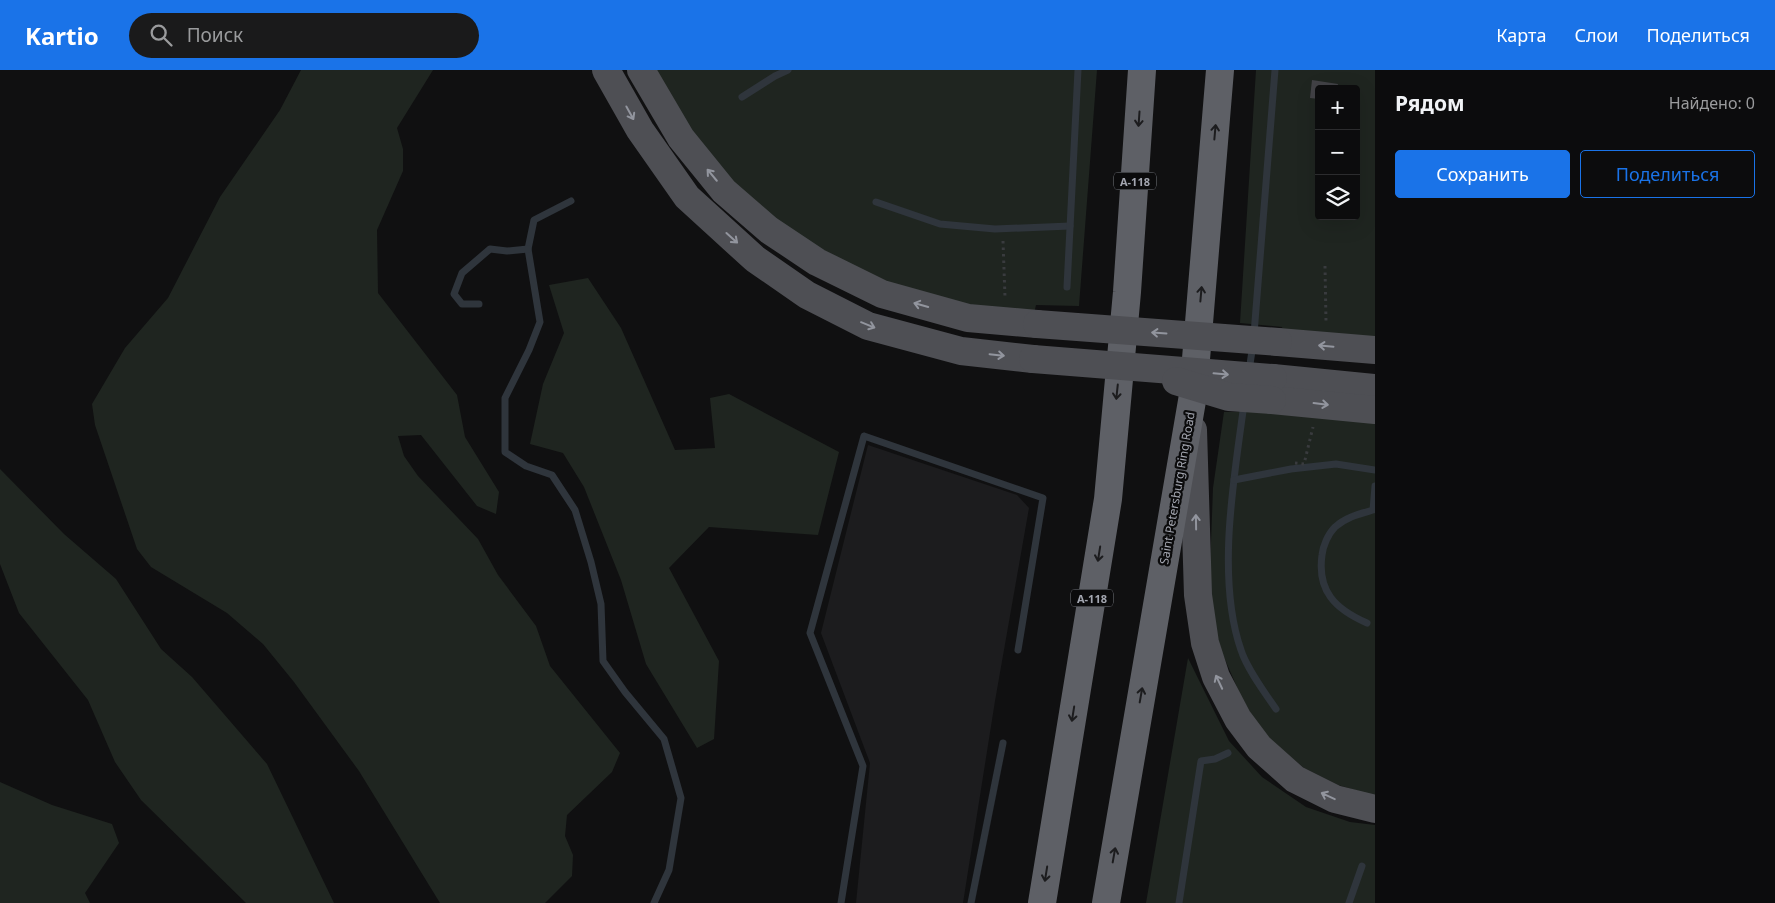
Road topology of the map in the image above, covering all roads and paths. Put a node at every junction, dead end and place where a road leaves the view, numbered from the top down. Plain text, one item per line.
1 (606, 70) edge
2 (641, 70) edge
3 (1142, 70) edge
4 (1220, 70) edge
5 (1003, 241) dead end
6 (1325, 266) dead end
7 (1005, 304) dead end
8 (1326, 328) dead end
9 (1375, 350) edge
10 (1375, 388) edge
11 (1273, 389) junction
12 (1193, 395) junction
13 (1375, 410) edge
14 (1315, 421) dead end
15 (1295, 463) dead end
16 (1375, 809) edge
17 (1042, 903) edge
18 (1106, 903) edge

1 -> 11 main road, bridge
9 -> 2 main road, bridge
3 -> 17 highway, А-118
12 -> 4 highway, Saint Petersburg Ring Road
5 - 7 path
6 - 8 path
10 - 11 main road
11 -> 13 main road
16 -> 12 main road
18 -> 12 highway, Saint Petersburg Ring Road
14 - 15 path

